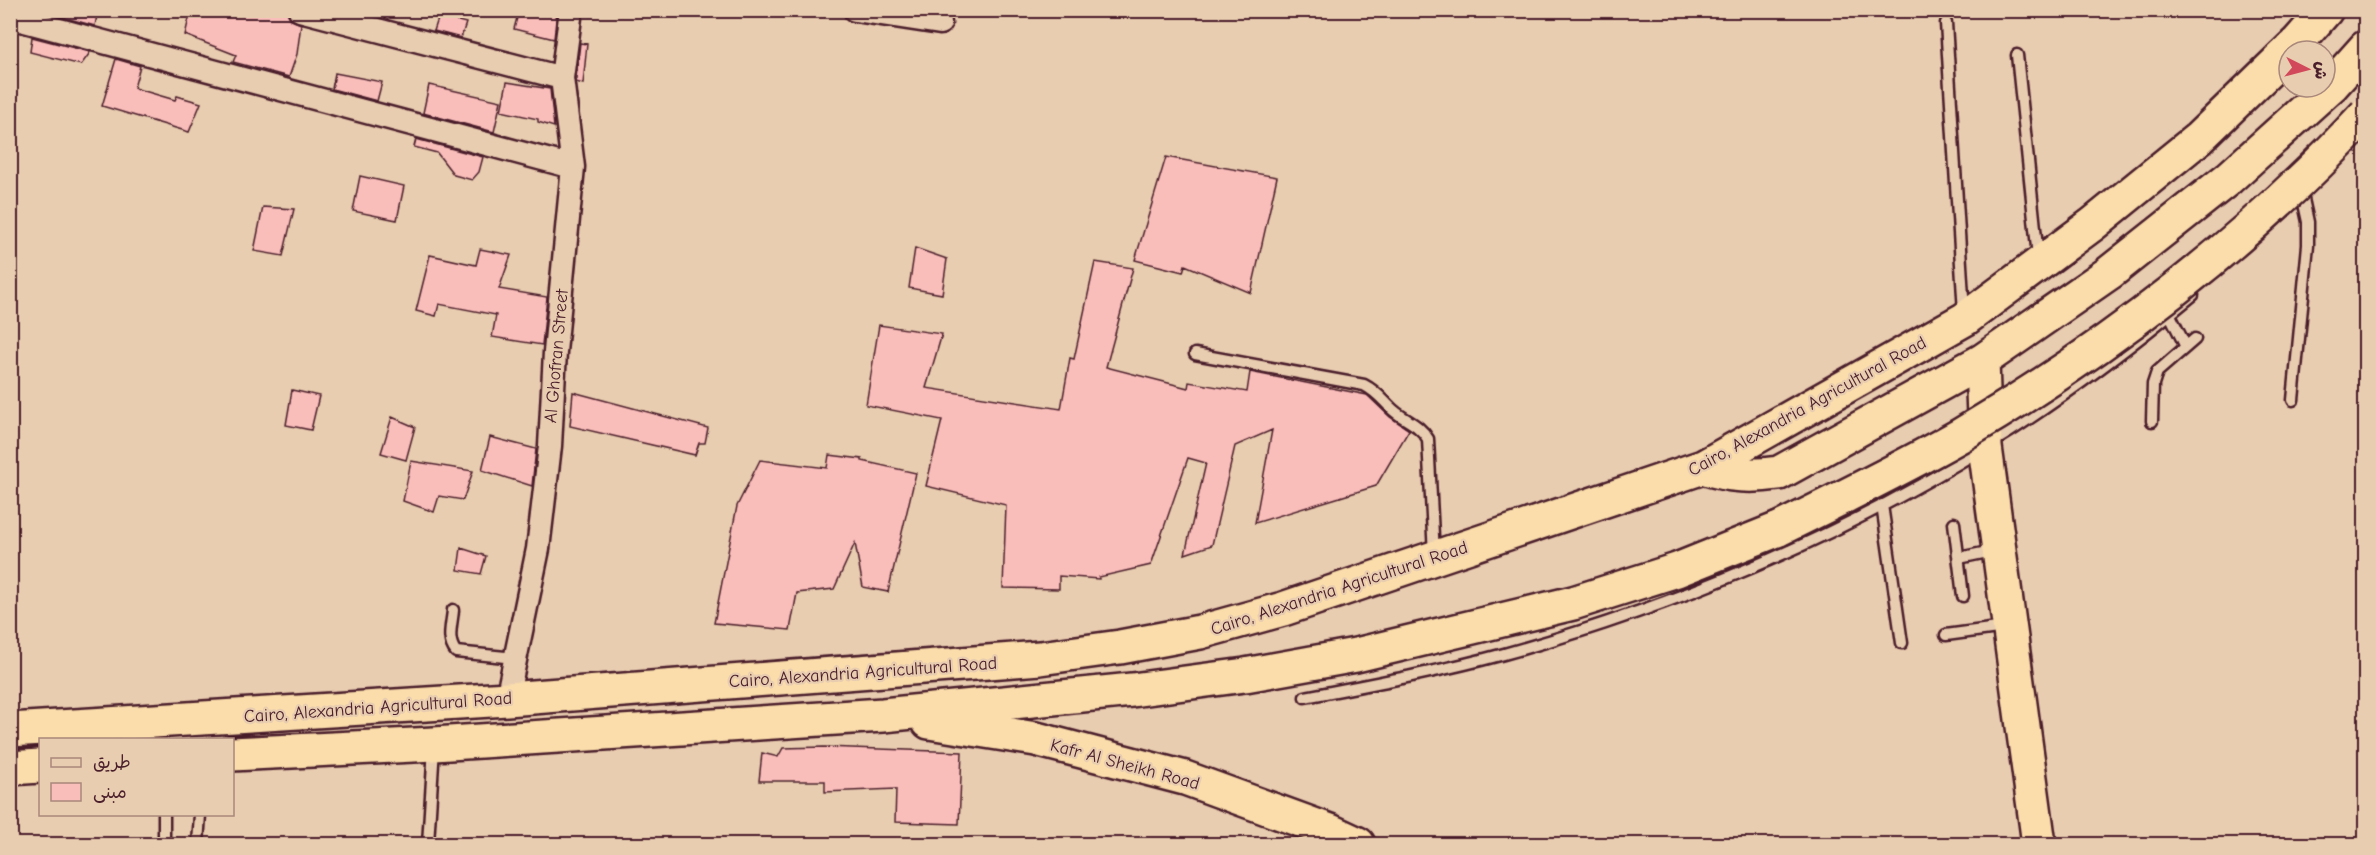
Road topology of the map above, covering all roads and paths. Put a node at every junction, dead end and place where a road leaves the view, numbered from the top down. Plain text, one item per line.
1 (300, 10) edge
2 (571, 10) edge
3 (855, 10) edge
4 (2326, 10) edge
5 (10, 17) edge
6 (940, 23) dead end
7 (1946, 23) dead end
8 (2366, 47) edge
9 (2017, 55) dead end
10 (562, 78) junction
11 (2337, 79) edge
12 (2337, 85) edge
13 (2366, 88) edge
14 (2316, 99) edge
15 (2366, 114) edge
16 (573, 167) junction
17 (2294, 207) dead end
18 (2039, 264) junction
19 (2206, 284) dead end
20 (2170, 315) junction
21 (1965, 319) junction
22 (2195, 339) dead end
23 (2186, 347) junction
24 (1195, 354) dead end
25 (1982, 361) junction
26 (2293, 400) dead end
27 (2152, 421) dead end
28 (1985, 447) junction
29 (1703, 467) junction
30 (1882, 505) junction
31 (1954, 523) dead end
32 (1999, 550) junction
33 (1434, 558) junction
34 (1959, 558) junction
35 (1963, 596) dead end
36 (453, 610) dead end
37 (2010, 626) junction
38 (1946, 634) dead end
39 (1902, 643) dead end
40 (515, 658) junction
41 (1305, 697) dead end
42 (507, 699) junction
43 (883, 715) junction
44 (10, 730) edge
45 (434, 744) junction
46 (234, 754) edge
47 (39, 766) edge
48 (10, 768) edge
49 (164, 816) edge
50 (200, 816) edge
51 (165, 844) edge
52 (198, 844) edge
53 (428, 844) edge
54 (1358, 844) edge
55 (2039, 844) edge

1 - 10 street
2 - 10 street, Al Ghofran Street
3 - 6 street
4 - 18 highway, Cairo, Alexandria Agricultural Road
5 - 16 street
7 - 21 lane
8 - 11 highway
9 - 18 lane
10 - 16 street, Al Ghofran Street
12 - 13 highway
14 - 25 highway
15 - 43 highway, Cairo, Alexandria Agricultural Road, bridge
16 - 40 street, Al Ghofran Street
17 - 26 lane
18 - 21 highway, Cairo, Alexandria Agricultural Road
19 - 20 lane
20 - 23 lane
20 - 28 lane
21 - 29 highway, Cairo, Alexandria Agricultural Road
22 - 23 lane
23 - 27 lane
24 - 33 lane
25 - 28 highway
25 - 29 highway
28 - 30 lane
28 - 32 highway
29 - 33 highway, Cairo, Alexandria Agricultural Road
30 - 39 lane
30 - 41 lane
31 - 34 lane
32 - 34 lane
32 - 37 highway
33 - 42 highway, Cairo, Alexandria Agricultural Road
34 - 35 lane
36 - 40 lane
37 - 38 lane
37 - 55 highway
40 - 42 street, Al Ghofran Street
42 - 44 highway, Cairo, Alexandria Agricultural Road
43 - 45 highway, Cairo, Alexandria Agricultural Road
43 - 54 highway, Kafr Al Sheikh Road
45 - 46 highway, Cairo, Alexandria Agricultural Road
45 - 53 lane
47 - 48 highway
49 - 51 lane
50 - 52 lane

